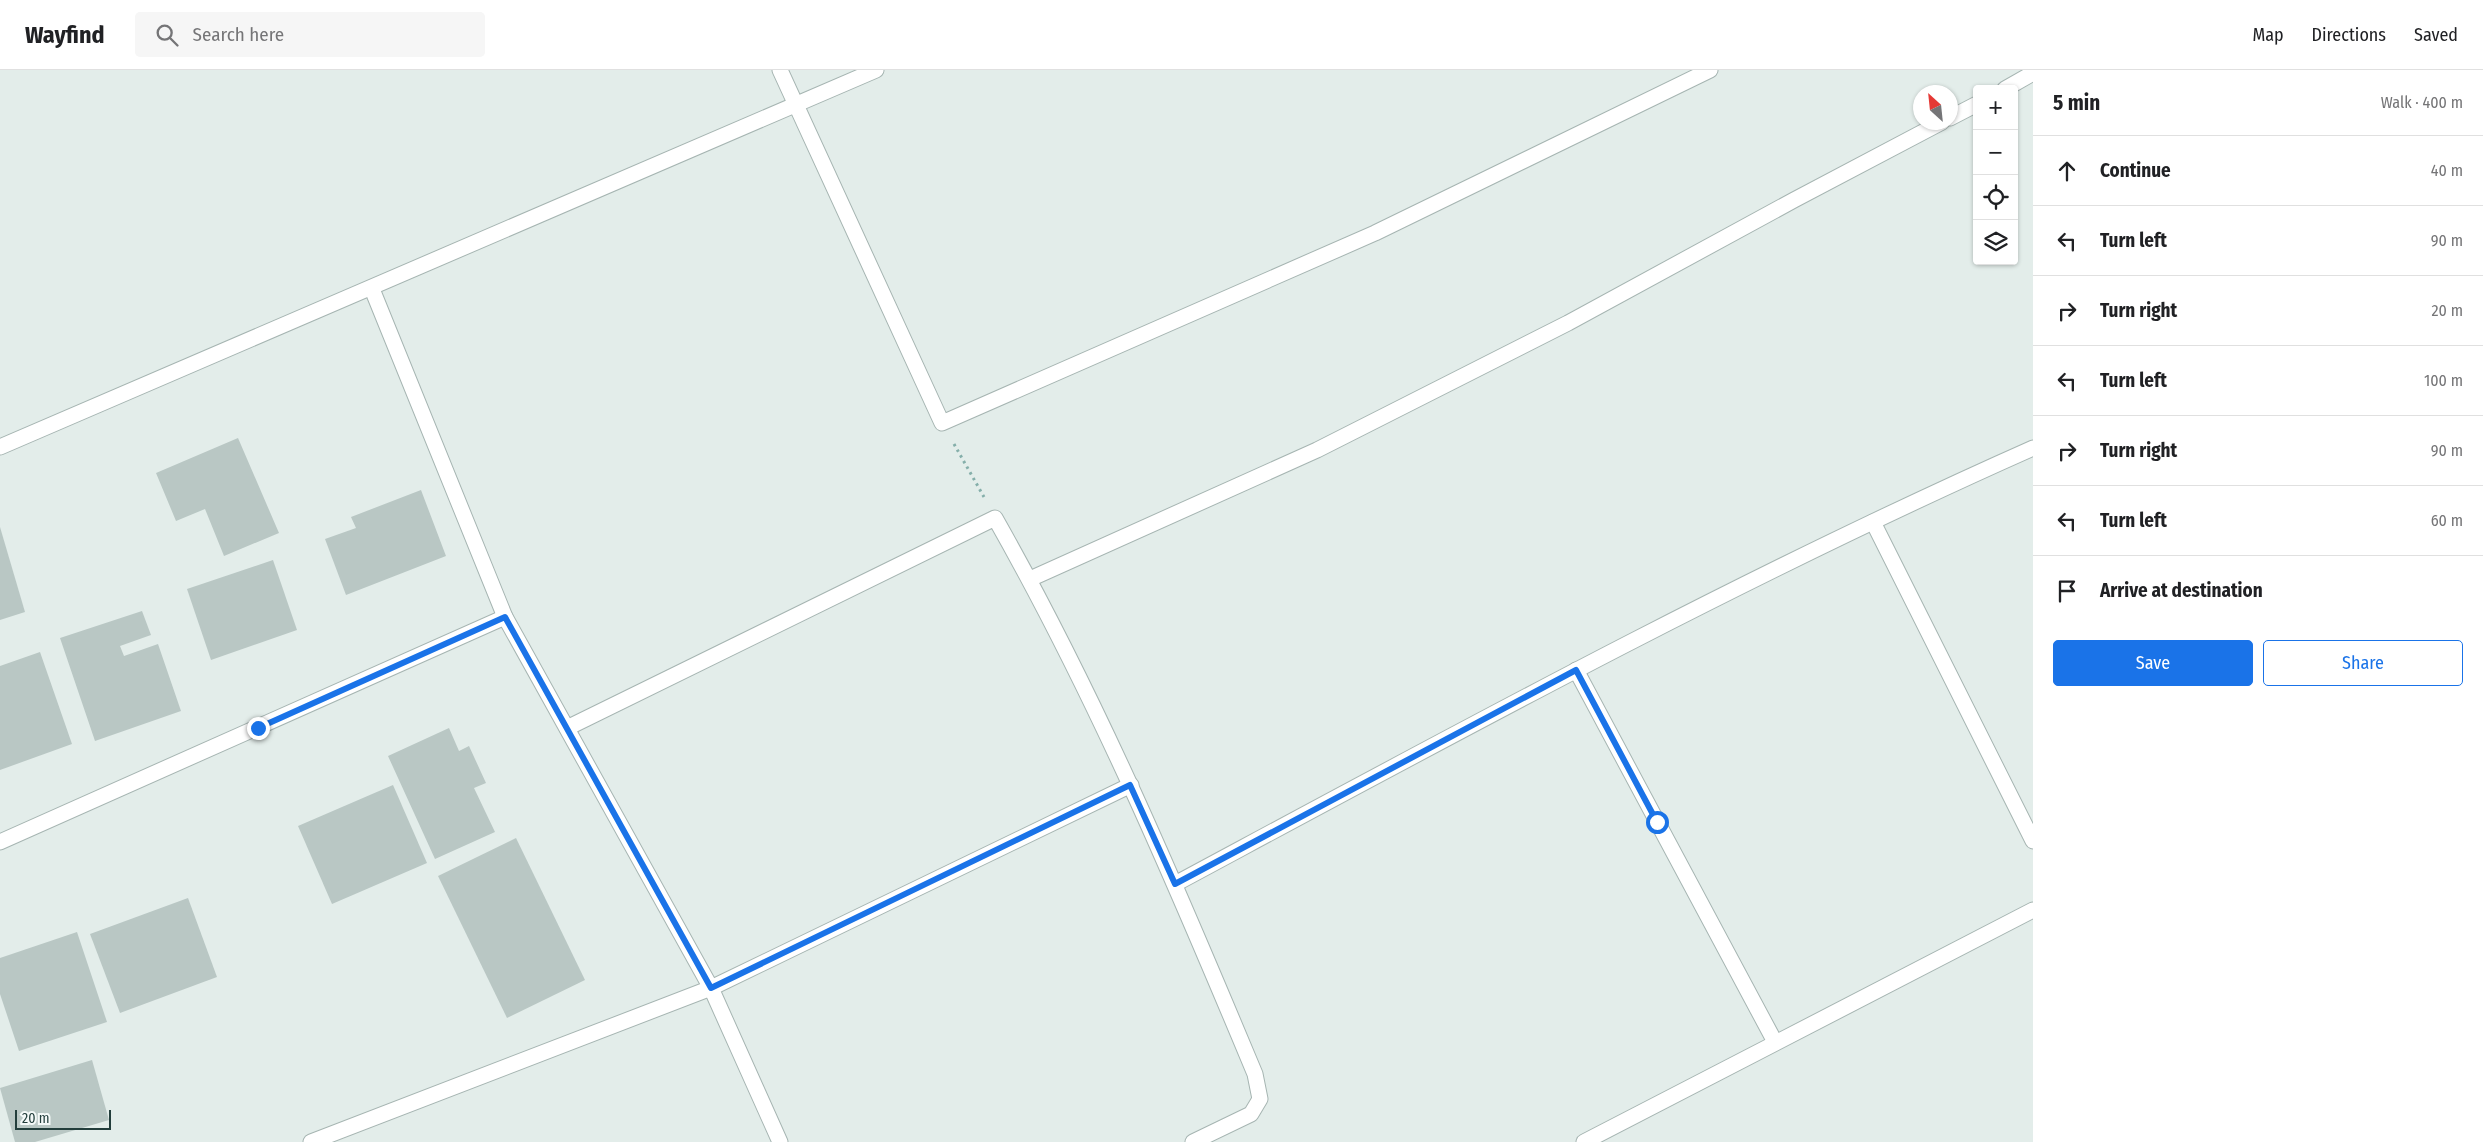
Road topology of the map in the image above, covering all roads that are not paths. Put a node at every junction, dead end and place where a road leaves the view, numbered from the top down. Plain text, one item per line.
1 (780, 70) edge
2 (876, 70) edge
3 (1710, 70) edge
4 (2033, 74) edge
5 (2012, 85) edge
6 (795, 105) junction
7 (1973, 106) edge
8 (1958, 114) edge
9 (1927, 130) edge
10 (372, 289) junction
11 (0, 447) edge
12 (2033, 448) edge
13 (1873, 522) junction
14 (1030, 579) junction
15 (505, 617) junction
16 (1576, 670) junction
17 (567, 728) junction
18 (1130, 785) junction
19 (2033, 841) edge
20 (0, 842) edge
21 (1175, 884) junction
22 (2033, 910) edge
23 (711, 988) junction
24 (1775, 1042) junction
25 (311, 1142) edge
26 (780, 1142) edge
27 (1192, 1142) edge
28 (1584, 1142) edge

1 - 6 street
2 - 6 street
3 - 6 street
4 - 5 street
6 - 10 street
7 - 8 street
9 - 14 street
10 - 11 street
10 - 15 street
12 - 13 street
13 - 16 street
13 - 19 street
14 - 17 street
14 - 18 street
15 - 17 street
15 - 20 street
16 - 21 street
16 - 24 street
17 - 23 street
18 - 21 street
18 - 23 street
21 - 27 street
22 - 24 street
23 - 25 street
23 - 26 street
24 - 28 street

